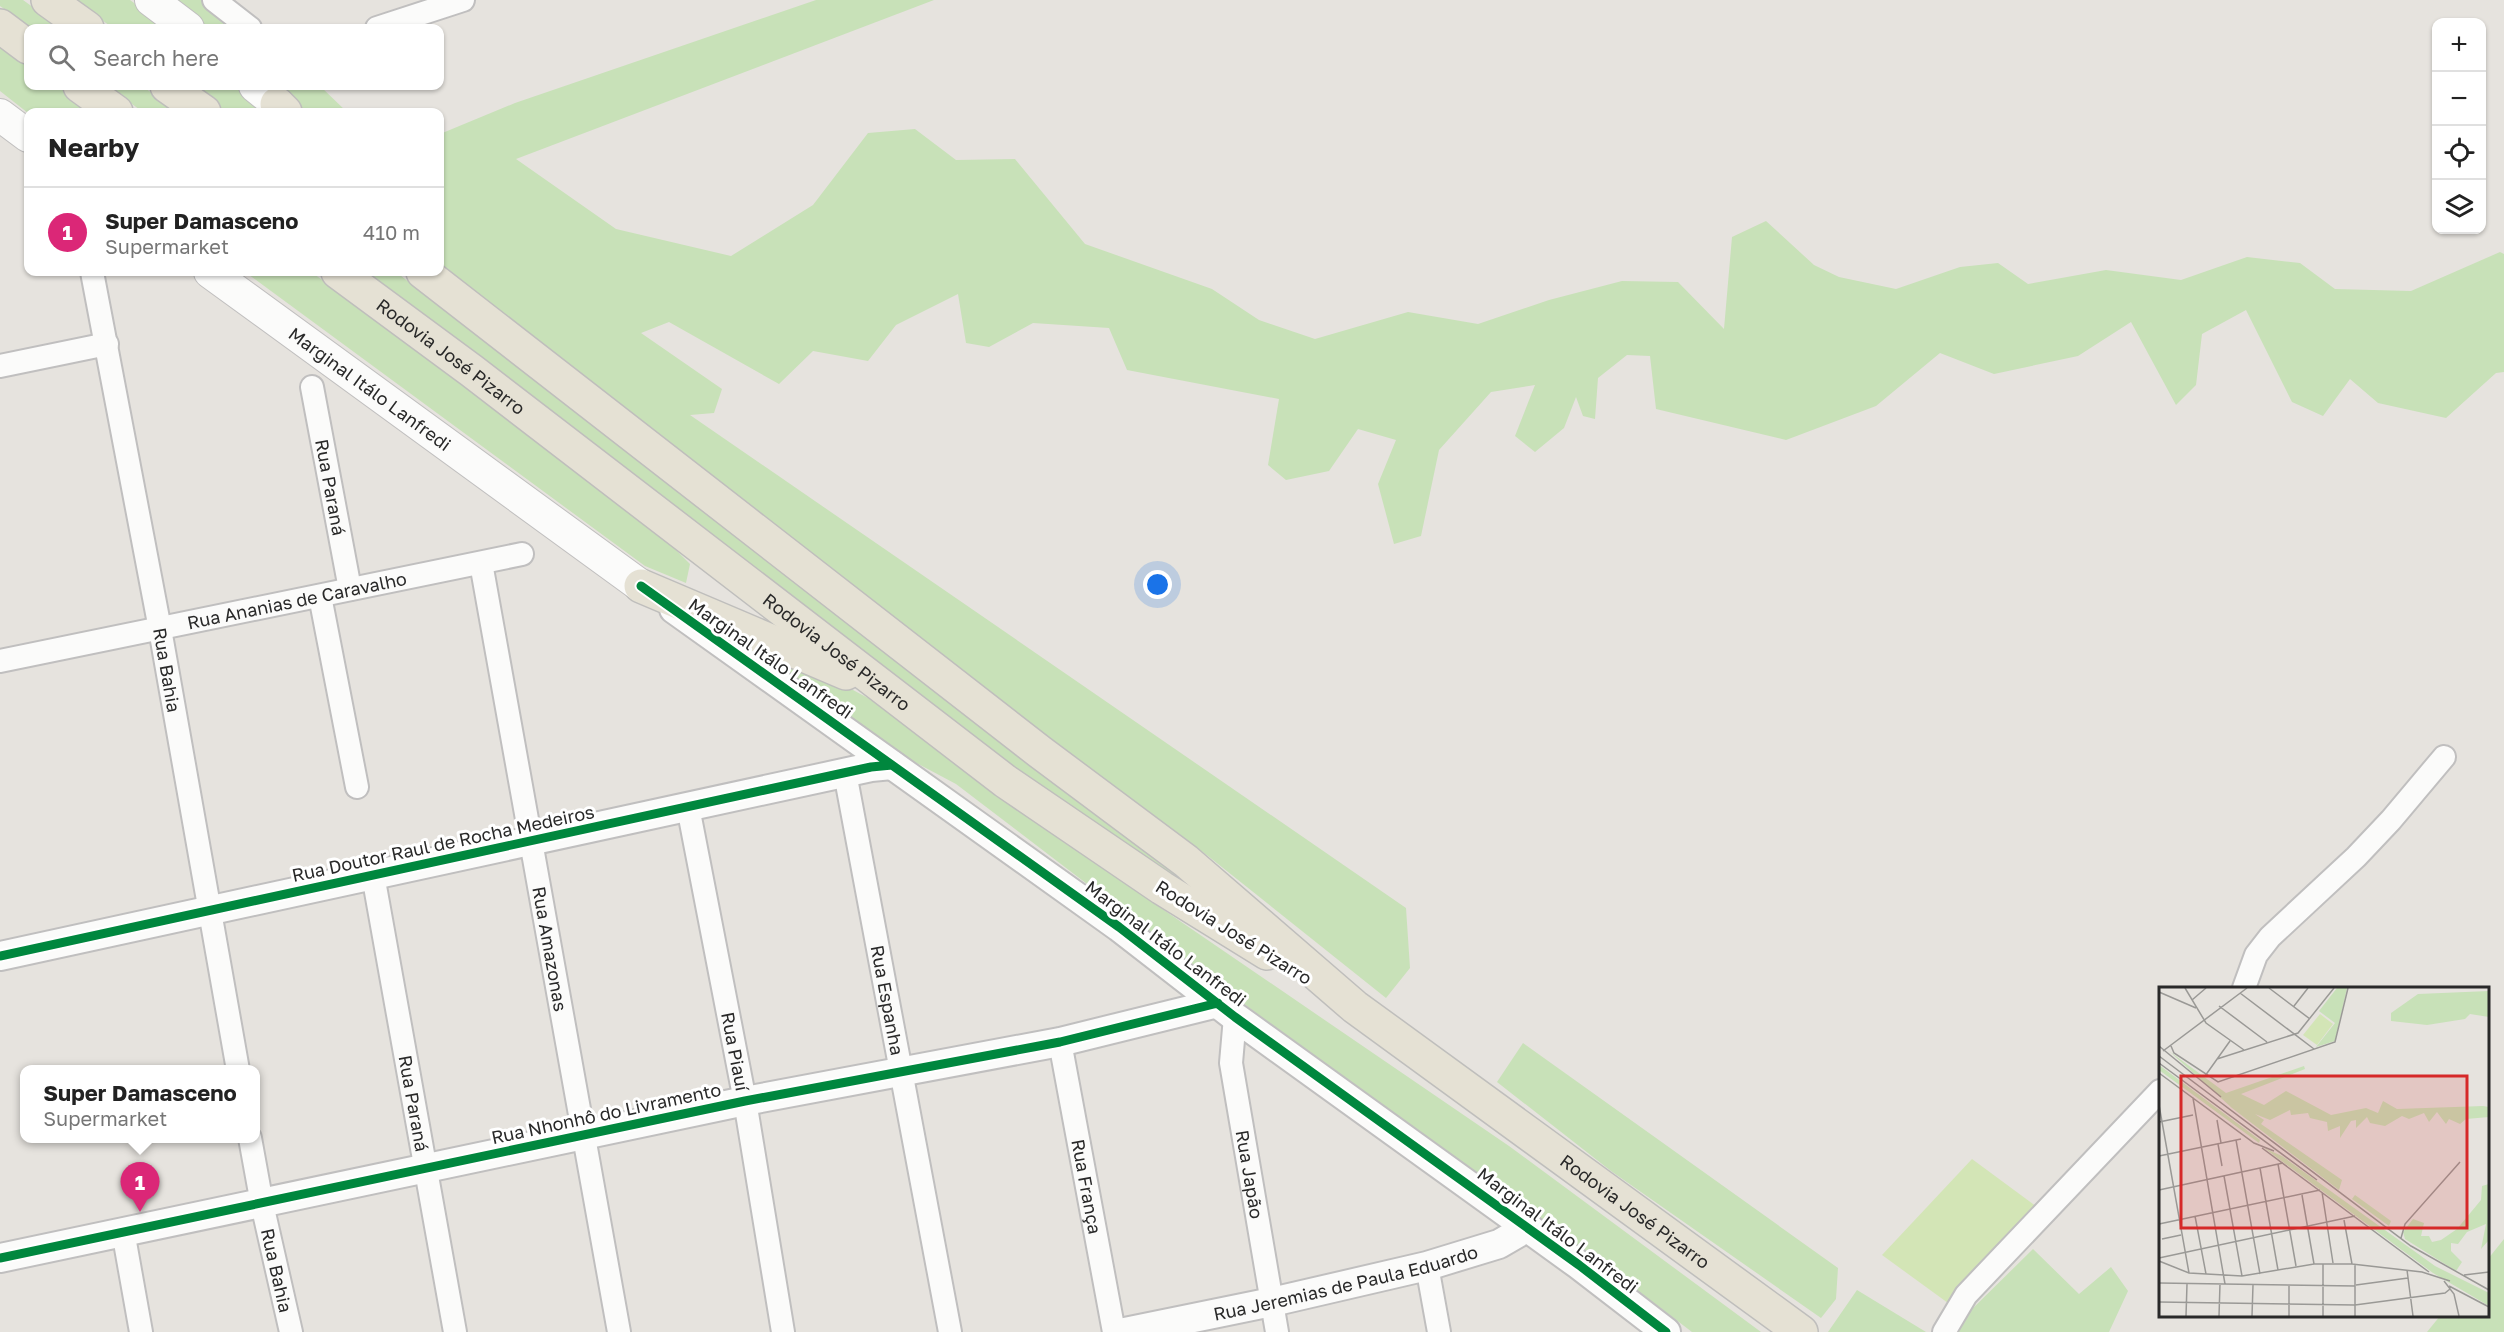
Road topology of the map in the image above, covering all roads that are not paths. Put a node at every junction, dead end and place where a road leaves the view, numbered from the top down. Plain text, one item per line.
1 (48, 0) edge
2 (151, 0) edge
3 (214, 0) edge
4 (463, 0) edge
5 (81, 24) edge
6 (183, 24) edge
7 (245, 24) edge
8 (389, 24) edge
9 (0, 26) edge
10 (24, 44) edge
11 (86, 90) edge
12 (173, 90) edge
13 (110, 108) edge
14 (198, 108) edge
15 (0, 115) edge
16 (24, 133) edge
17 (93, 276) edge
18 (215, 276) edge
19 (343, 276) edge
20 (431, 276) edge
21 (107, 344) junction
22 (0, 366) edge
23 (312, 387) dead end
24 (522, 554) dead end
25 (481, 563) junction
26 (641, 586) junction
27 (350, 589) junction
28 (320, 596) junction
29 (160, 629) junction
30 (0, 661) edge
31 (892, 693) junction
32 (2444, 757) dead end
33 (892, 765) junction
34 (845, 773) junction
35 (357, 788) dead end
36 (688, 807) junction
37 (530, 841) junction
38 (373, 875) junction
39 (210, 910) junction
40 (0, 956) edge
41 (2244, 987) edge
42 (1355, 1007) junction
43 (1227, 1010) junction
44 (1060, 1042) junction
45 (237, 1065) edge
46 (901, 1070) junction
47 (2159, 1092) edge
48 (745, 1101) junction
49 (583, 1134) junction
50 (251, 1143) edge
51 (426, 1168) junction
52 (262, 1204) junction
53 (1528, 1227) junction
54 (123, 1231) junction
55 (0, 1258) edge
56 (1427, 1266) junction
57 (1272, 1302) junction
58 (141, 1332) edge
59 (291, 1332) edge
60 (455, 1332) edge
61 (618, 1332) edge
62 (783, 1332) edge
63 (950, 1332) edge
64 (1114, 1332) edge
65 (1125, 1332) edge
66 (1277, 1332) edge
67 (1439, 1332) edge
68 (1666, 1332) edge
69 (1801, 1332) edge
70 (1944, 1332) edge

1 - 5 main road
2 - 6 main road
3 - 7 street
4 - 8 street
9 - 10 main road
11 - 13 main road
12 - 14 main road
15 - 16 main road
17 - 21 street, Rua Bahia
18 - 26 main road, Marginal Itálo Lanfredi
19 - 31 main road, Rodovia José Pizarro
20 - 42 main road, Rodovia José Pizarro
21 - 22 street
21 - 29 street, Rua Bahia
23 - 27 street, Rua Paraná
24 - 25 street, Rua Ananias de Caravalho
25 - 27 street, Rua Ananias de Caravalho
25 - 37 street, Rua Amazonas
26 - 31 main road
26 - 33 street, Marginal Itálo Lanfredi
27 - 28 street, Rua Ananias de Caravalho
28 - 29 street, Rua Ananias de Caravalho
28 - 35 street
29 - 30 street, Rua Ananias de Caravalho
29 - 39 street, Rua Bahia
31 - 42 main road, Rodovia José Pizarro
32 - 41 street
33 - 34 street, Rua Doutor Raul de Rocha Medeiros
33 - 43 street, Marginal Itálo Lanfredi
34 - 36 street, Rua Doutor Raul de Rocha Medeiros
34 - 46 street, Rua Espanha
36 - 37 street, Rua Doutor Raul de Rocha Medeiros
36 - 48 street, Rua Piauí
37 - 38 street, Rua Doutor Raul de Rocha Medeiros
37 - 49 street, Rua Amazonas
38 - 39 street, Rua Doutor Raul de Rocha Medeiros
38 - 51 street, Rua Paraná
39 - 40 street, Rua Doutor Raul de Rocha Medeiros
39 - 45 street, Rua Bahia
42 - 69 main road, Rodovia José Pizarro
43 - 44 street, Rua Nhonhô do Livramento
43 - 53 street, Marginal Itálo Lanfredi
43 - 57 street, Rua Japão
44 - 46 street, Rua Nhonhô do Livramento
44 - 64 street, Rua França
46 - 48 street, Rua Nhonhô do Livramento
46 - 63 street, Rua Espanha
47 - 70 street
48 - 49 street, Rua Nhonhô do Livramento
48 - 62 street, Rua Piauí
49 - 51 street, Rua Nhonhô do Livramento
49 - 61 street, Rua Amazonas
50 - 52 street, Rua Bahia
51 - 52 street, Rua Nhonhô do Livramento
51 - 60 street, Rua Paraná
52 - 54 street, Rua Nhonhô do Livramento
52 - 59 street, Rua Bahia
53 - 56 street, Rua Jeremias de Paula Eduardo
53 - 68 street, Marginal Itálo Lanfredi
54 - 55 street, Rua Nhonhô do Livramento
54 - 58 street
56 - 57 street, Rua Jeremias de Paula Eduardo
56 - 67 street
57 - 65 street, Rua Jeremias de Paula Eduardo
57 - 66 street, Rua Japão

